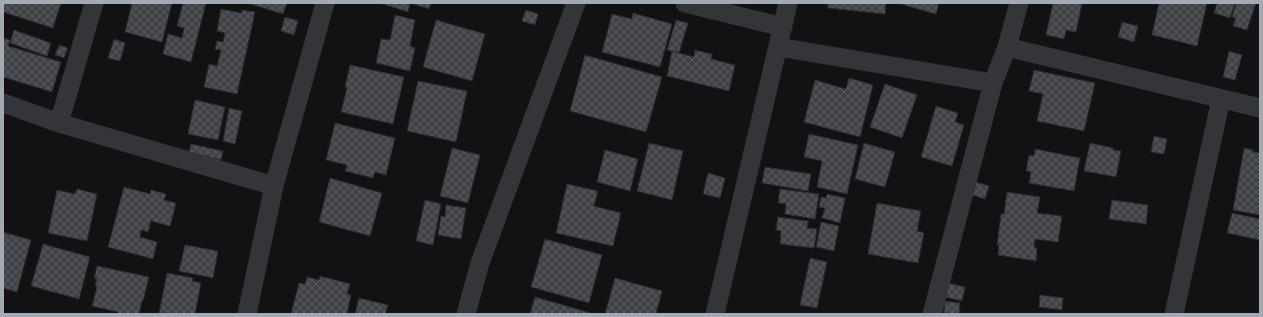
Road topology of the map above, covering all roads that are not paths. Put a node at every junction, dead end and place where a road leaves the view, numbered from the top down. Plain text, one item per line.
1 (94, 3) edge
2 (325, 3) edge
3 (576, 3) edge
4 (685, 3) edge
5 (788, 3) edge
6 (1019, 3) edge
7 (783, 27) junction
8 (778, 47) junction
9 (1007, 47) junction
10 (993, 83) junction
11 (1221, 99) junction
12 (3, 103) edge
13 (1260, 108) edge
14 (59, 124) junction
15 (274, 186) junction
16 (246, 314) edge
17 (466, 314) edge
18 (715, 314) edge
19 (932, 314) edge
20 (1174, 314) edge

1 - 14 street
2 - 15 street
3 - 17 street
4 - 7 street
5 - 7 street
6 - 9 street
7 - 8 street
8 - 10 street
8 - 18 street
9 - 10 street
9 - 11 street
10 - 19 street
11 - 13 street
11 - 20 street
12 - 14 street
14 - 15 street
15 - 16 street

